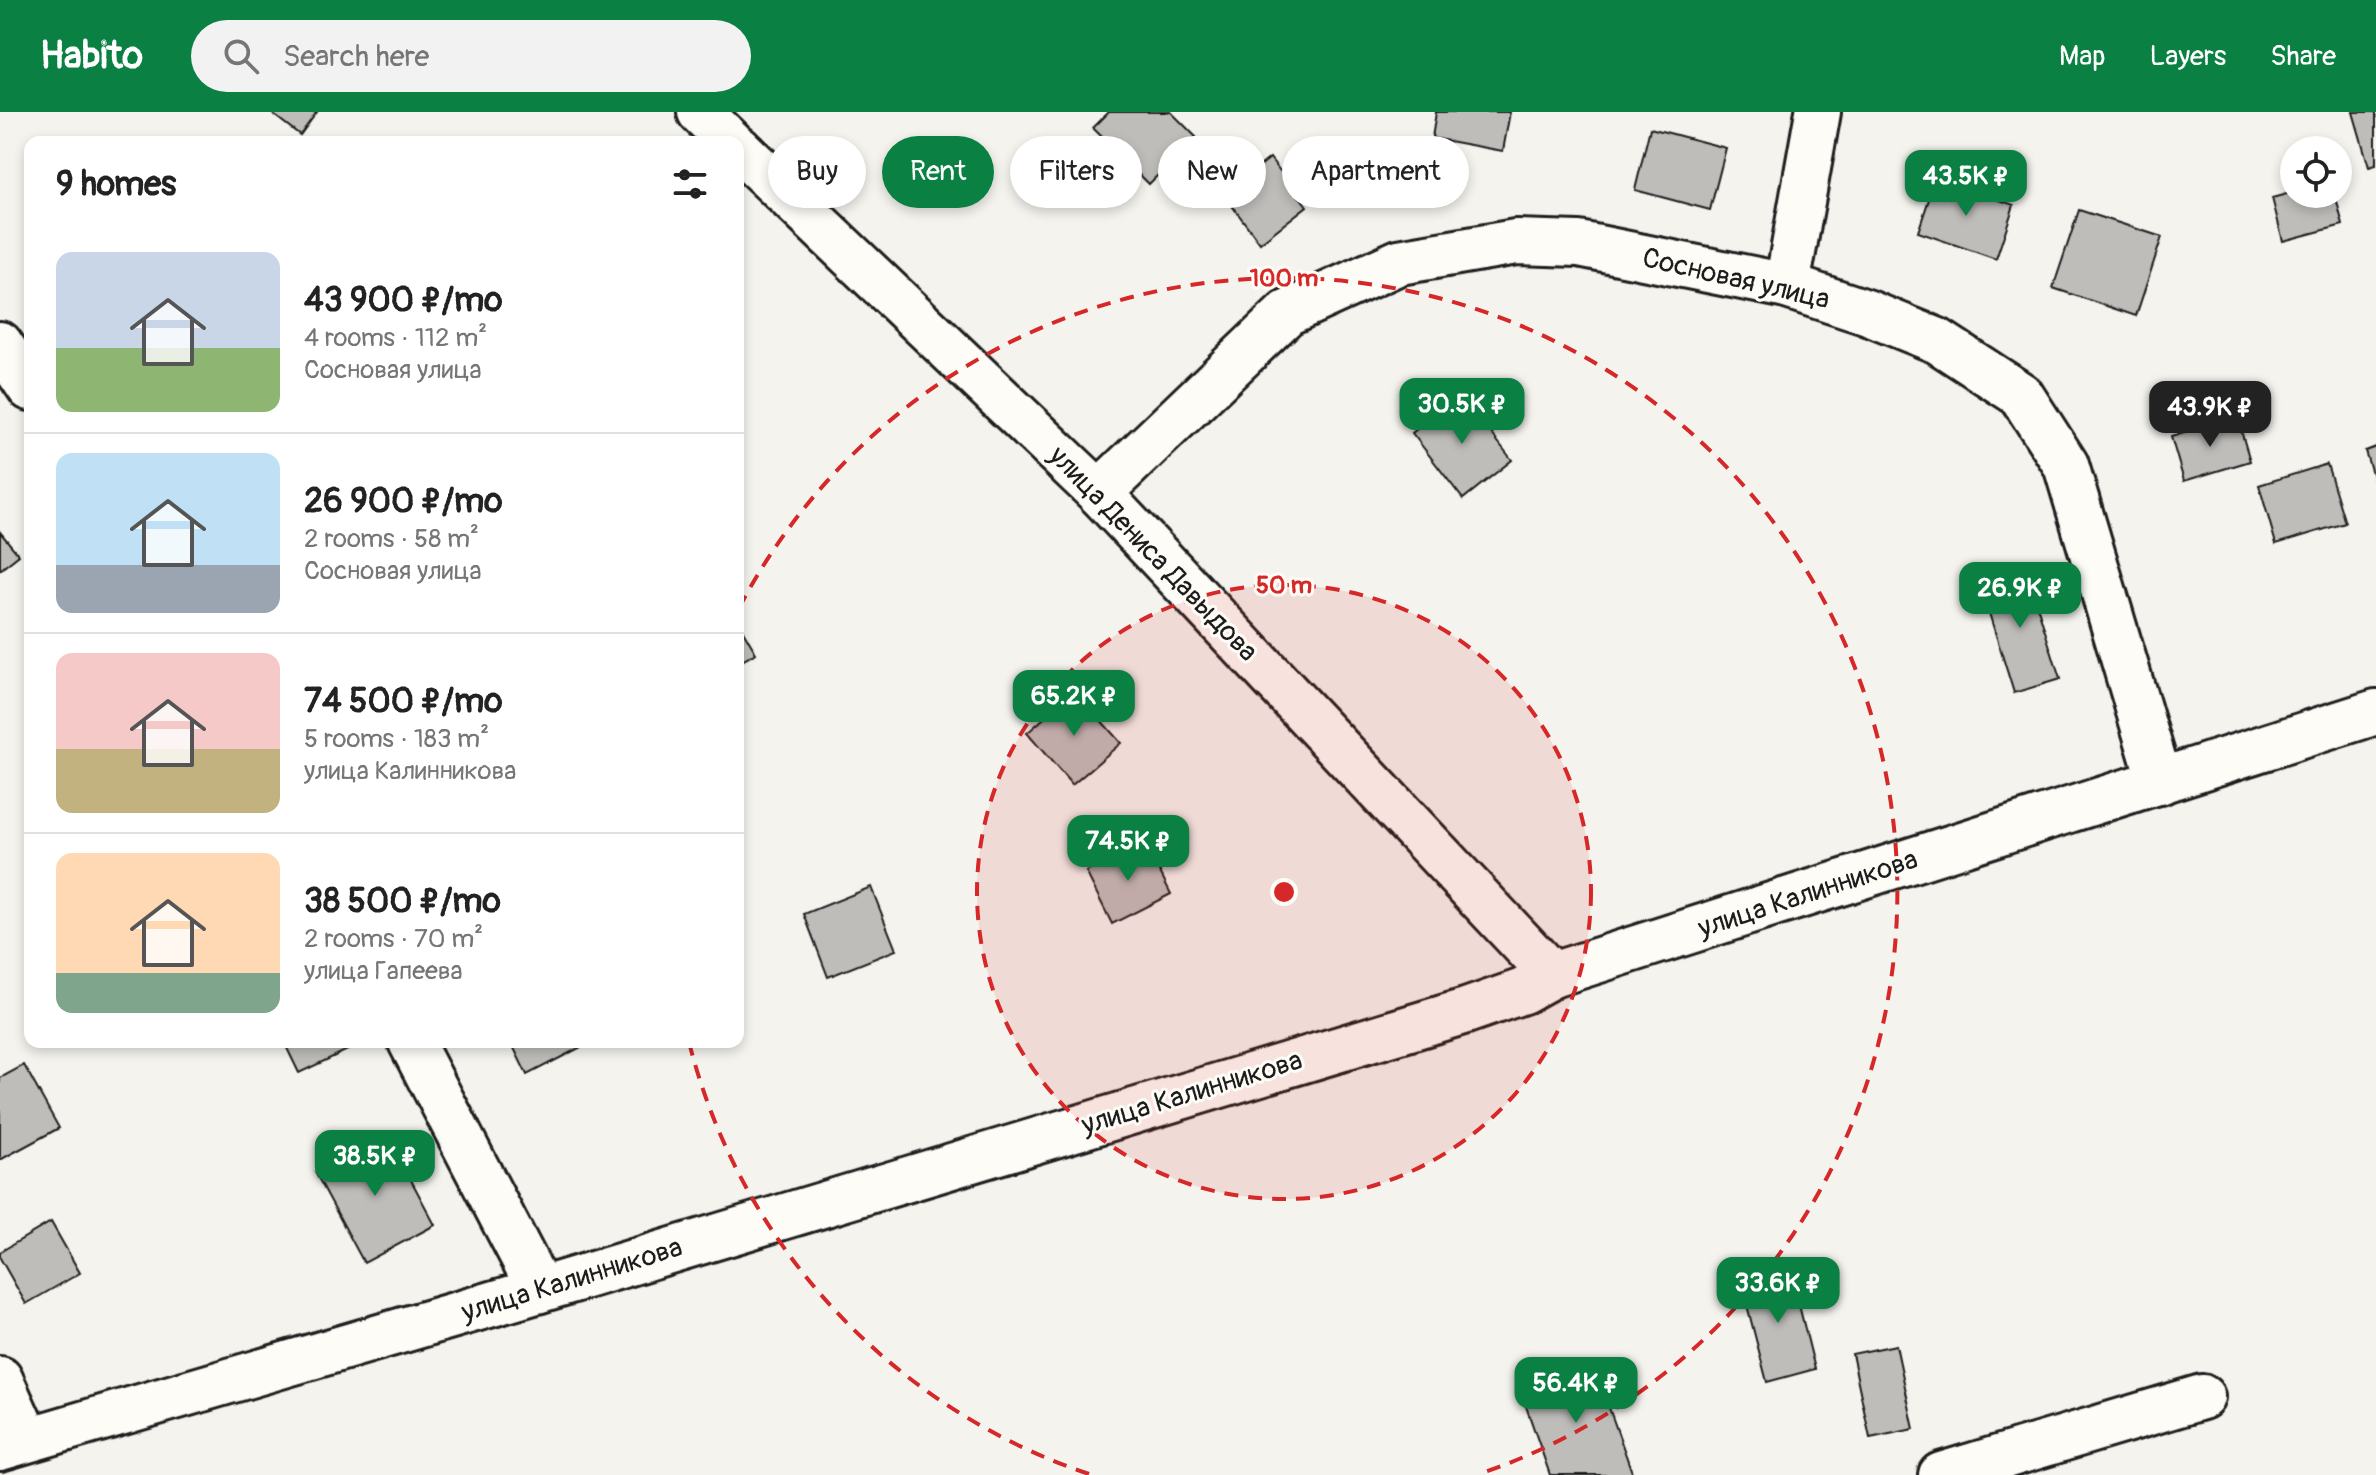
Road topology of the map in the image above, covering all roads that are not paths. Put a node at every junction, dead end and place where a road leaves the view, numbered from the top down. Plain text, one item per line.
1 (700, 112) edge
2 (1818, 112) edge
3 (725, 136) edge
4 (744, 154) edge
5 (1787, 286) junction
6 (0, 344) edge
7 (24, 379) edge
8 (1099, 493) junction
9 (2376, 712) edge
10 (2160, 782) junction
11 (1552, 975) junction
12 (414, 1048) edge
13 (540, 1290) junction
14 (0, 1379) edge
15 (2202, 1397) dead end
16 (14, 1443) edge
17 (1941, 1475) edge

1 - 3 street
2 - 5 street
4 - 8 street, улица Дениса Давыдова
5 - 8 street, Сосновая улица
5 - 10 street, Сосновая улица
6 - 7 street
8 - 11 street, улица Дениса Давыдова
9 - 10 street, улица Калинникова
10 - 11 street, улица Калинникова
11 - 13 street, улица Калинникова
12 - 13 street
13 - 16 street, улица Калинникова
14 - 16 street
15 - 17 street

